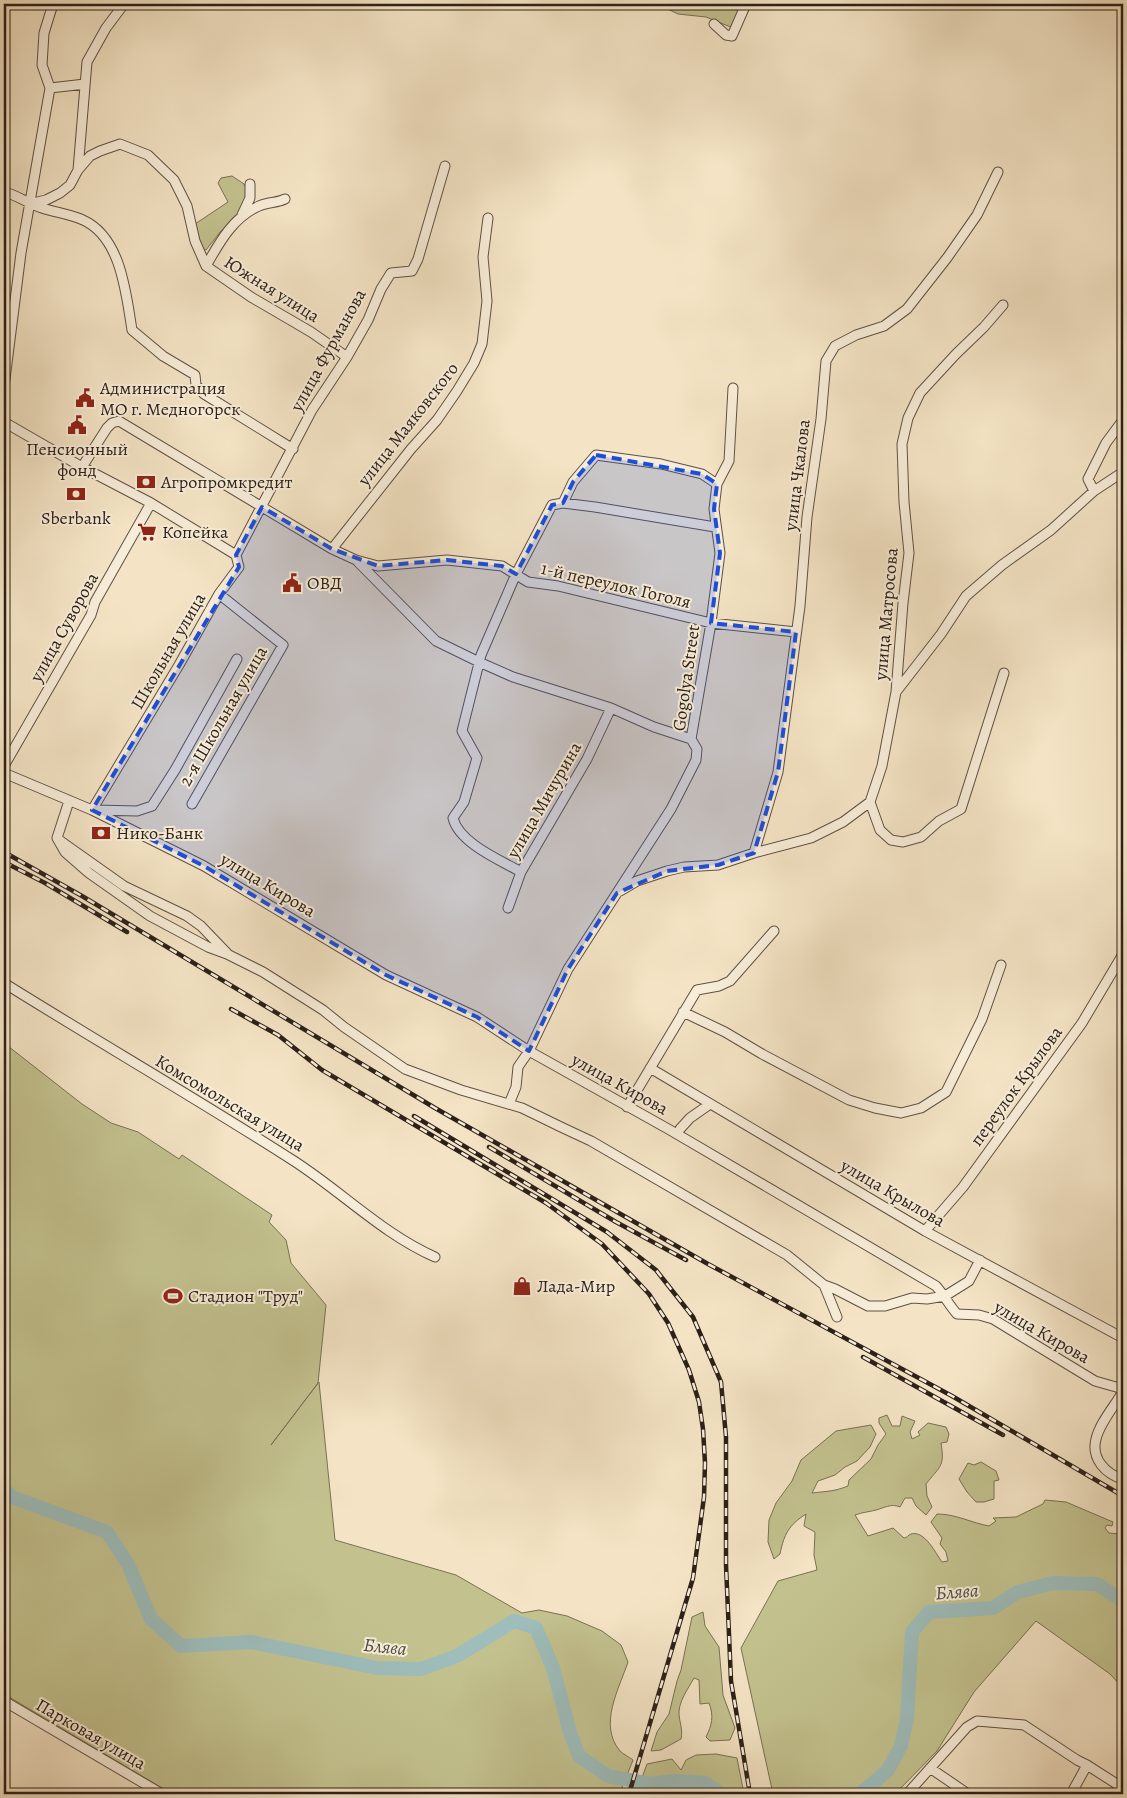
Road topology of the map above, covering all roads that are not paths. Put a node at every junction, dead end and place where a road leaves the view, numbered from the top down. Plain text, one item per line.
1 (53, 4) edge
2 (124, 4) edge
3 (746, 4) edge
4 (714, 24) dead end
5 (85, 84) junction
6 (50, 88) junction
7 (445, 166) dead end
8 (78, 170) junction
9 (998, 172) dead end
10 (250, 184) dead end
11 (4, 192) edge
12 (285, 199) dead end
13 (29, 204) junction
14 (242, 215) junction
15 (488, 218) dead end
16 (206, 266) junction
17 (1003, 305) dead end
18 (347, 357) junction
19 (4, 385) edge
20 (733, 388) dead end
21 (1123, 420) edge
22 (4, 422) edge
23 (293, 448) junction
24 (82, 467) junction
25 (1123, 472) edge
26 (717, 484) junction
27 (1094, 491) junction
28 (152, 503) junction
29 (563, 503) junction
30 (262, 508) junction
31 (716, 527) junction
32 (332, 549) junction
33 (236, 555) junction
34 (356, 560) junction
35 (516, 574) junction
36 (220, 594) junction
37 (711, 623) junction
38 (796, 632) junction
39 (237, 659) dead end
40 (477, 661) junction
41 (1004, 674) dead end
42 (896, 692) junction
43 (611, 708) junction
44 (691, 739) junction
45 (4, 766) edge
46 (4, 773) edge
47 (69, 801) junction
48 (870, 802) junction
49 (192, 804) dead end
50 (92, 810) junction
51 (57, 838) junction
52 (754, 853) junction
53 (521, 872) junction
54 (617, 893) junction
55 (508, 908) dead end
56 (774, 931) dead end
57 (227, 954) junction
58 (1123, 954) edge
59 (1001, 965) dead end
60 (4, 983) edge
61 (683, 1012) junction
62 (529, 1051) junction
63 (650, 1068) junction
64 (509, 1104) junction
65 (710, 1104) junction
66 (627, 1107) junction
67 (680, 1128) dead end
68 (925, 1231) junction
69 (435, 1257) dead end
70 (980, 1260) junction
71 (824, 1285) junction
72 (945, 1296) junction
73 (837, 1317) dead end
74 (1122, 1338) edge
75 (1123, 1390) edge
76 (1123, 1479) edge
77 (4, 1701) edge
78 (1087, 1765) junction
79 (930, 1768) junction
80 (1123, 1788) edge
81 (162, 1794) edge
82 (906, 1794) edge
83 (968, 1794) edge
84 (1071, 1794) edge

1 - 6 street
2 - 5 street
3 - 4 street
5 - 6 street
5 - 8 street
6 - 13 street
7 - 18 street, улица Фурманова
8 - 13 street, Южная улица
8 - 16 street, Южная улица
9 - 38 street, улица Чкалова
10 - 14 street
11 - 13 street
12 - 14 street
13 - 19 street
13 - 23 street
14 - 16 street
15 - 32 street, улица Маяковского
16 - 18 street, Южная улица
17 - 42 street, улица Матросова
18 - 23 street, улица Фурманова
20 - 26 street, Gogolya Street
21 - 27 street
22 - 24 street
23 - 30 street, улица Фурманова
24 - 28 street
24 - 30 street
25 - 27 street, улица Матросова
26 - 29 street
26 - 31 street, Gogolya Street
27 - 42 street, улица Матросова
28 - 33 street
28 - 45 street, улица Суворова
29 - 31 street
29 - 35 street
30 - 32 street
30 - 33 street, Школьная улица
31 - 37 street, Gogolya Street
32 - 34 street
33 - 36 street, Школьная улица
34 - 35 street, 1-й переулок Гоголя
34 - 40 street
35 - 37 street, 1-й переулок Гоголя
35 - 40 street
36 - 49 street, 2-я Школьная улица
36 - 50 street, Школьная улица
37 - 38 street, 1-й переулок Гоголя
37 - 44 street, Gogolya Street
38 - 52 street, улица Чкалова
39 - 50 street
40 - 43 street
40 - 53 street
41 - 48 street
42 - 48 street, улица Матросова
43 - 44 street
43 - 53 street, улица Мичурина
44 - 54 street, Gogolya Street
46 - 47 street
47 - 50 street
47 - 51 street
48 - 52 street
50 - 62 street, улица Кирова
51 - 57 street
51 - 57 street
52 - 54 street
53 - 55 street, улица Мичурина
54 - 62 street, Gogolya Street
56 - 61 street
57 - 64 street
58 - 68 street, переулок Крылова
59 - 61 street
60 - 69 street, Комсомольская улица
61 - 63 street
62 - 64 street, Gogolya Street
62 - 66 street, улица Кирова
63 - 65 street, улица Крылова
63 - 66 street
64 - 71 street
65 - 67 street
65 - 68 street, улица Крылова
66 - 72 street, улица Кирова
68 - 70 street, улица Крылова
70 - 72 street
70 - 74 street, улица Крылова
71 - 72 street
71 - 73 street
72 - 75 street, улица Кирова
75 - 76 street, улица Кирова
77 - 81 street, Парковая улица
78 - 79 street
78 - 80 street
78 - 84 street
79 - 82 street
79 - 83 street

